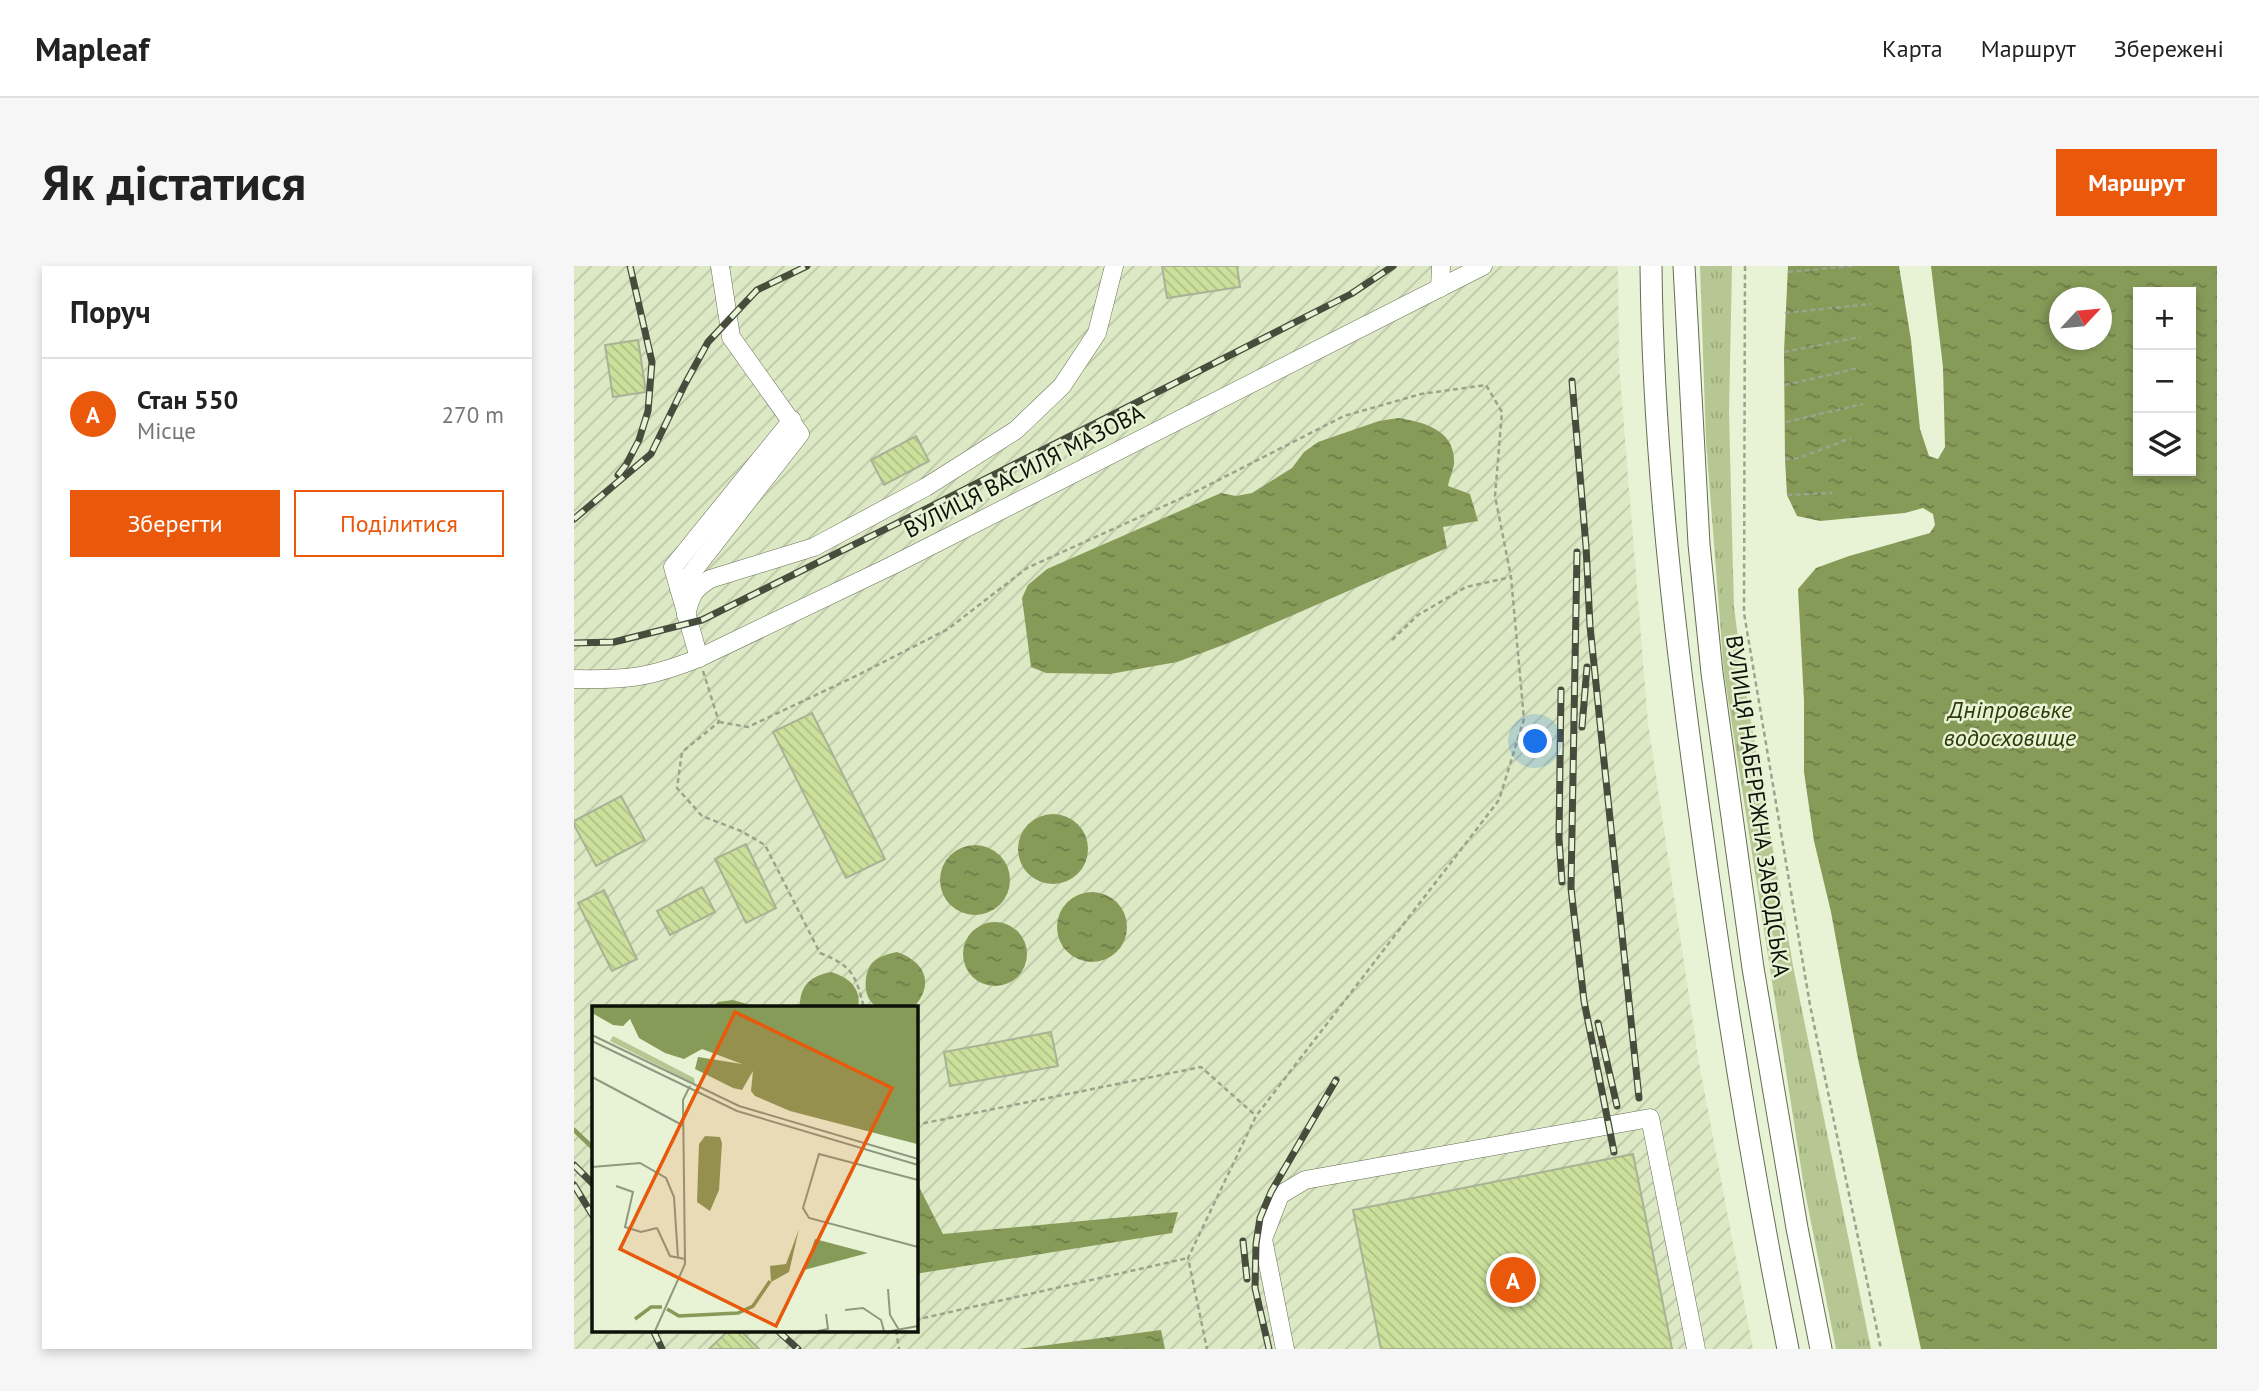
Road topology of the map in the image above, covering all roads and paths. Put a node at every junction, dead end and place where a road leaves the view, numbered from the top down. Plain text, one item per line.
1 (720, 266) edge
2 (1114, 266) edge
3 (1441, 266) edge
4 (1483, 266) edge
5 (1651, 266) edge
6 (1684, 266) edge
7 (1745, 266) edge
8 (1852, 266) edge
9 (1788, 272) dead end
10 (1440, 288) junction
11 (1871, 304) dead end
12 (1785, 313) dead end
13 (1860, 337) dead end
14 (1784, 352) dead end
15 (1859, 368) dead end
16 (1785, 385) dead end
17 (1863, 404) dead end
18 (1786, 422) dead end
19 (1851, 438) dead end
20 (1785, 459) dead end
21 (1832, 493) dead end
22 (1787, 495) dead end
23 (1511, 577) junction
24 (687, 615) junction
25 (1392, 640) dead end
26 (699, 658) junction
27 (574, 679) edge
28 (719, 722) junction
29 (864, 1006) edge
30 (1256, 1116) junction
31 (917, 1125) edge
32 (1188, 1258) junction
33 (917, 1320) edge
34 (1207, 1349) edge
35 (1285, 1349) edge
36 (1696, 1349) edge
37 (1788, 1349) edge
38 (1821, 1349) edge
39 (1881, 1349) edge

1 - 24 street
2 - 24 street
3 - 10 street
4 - 10 street, ВУЛИЦЯ ВАСИЛЯ МАЗОВА
5 - 37 main road
6 - 38 main road, ВУЛИЦЯ НАБЕРЕЖНА ЗАВОДСЬКА
7 - 39 path
8 - 9 path
10 - 26 street, ВУЛИЦЯ ВАСИЛЯ МАЗОВА
11 - 12 path
13 - 14 path
15 - 16 path
17 - 18 path
19 - 20 path
21 - 22 path
23 - 25 path
23 - 28 path
23 - 30 path
24 - 26 street
26 - 27 street, ВУЛИЦЯ ВАСИЛЯ МАЗОВА
26 - 28 path
28 - 29 path
30 - 31 path
30 - 32 path
32 - 33 path
32 - 34 path
35 - 36 street

